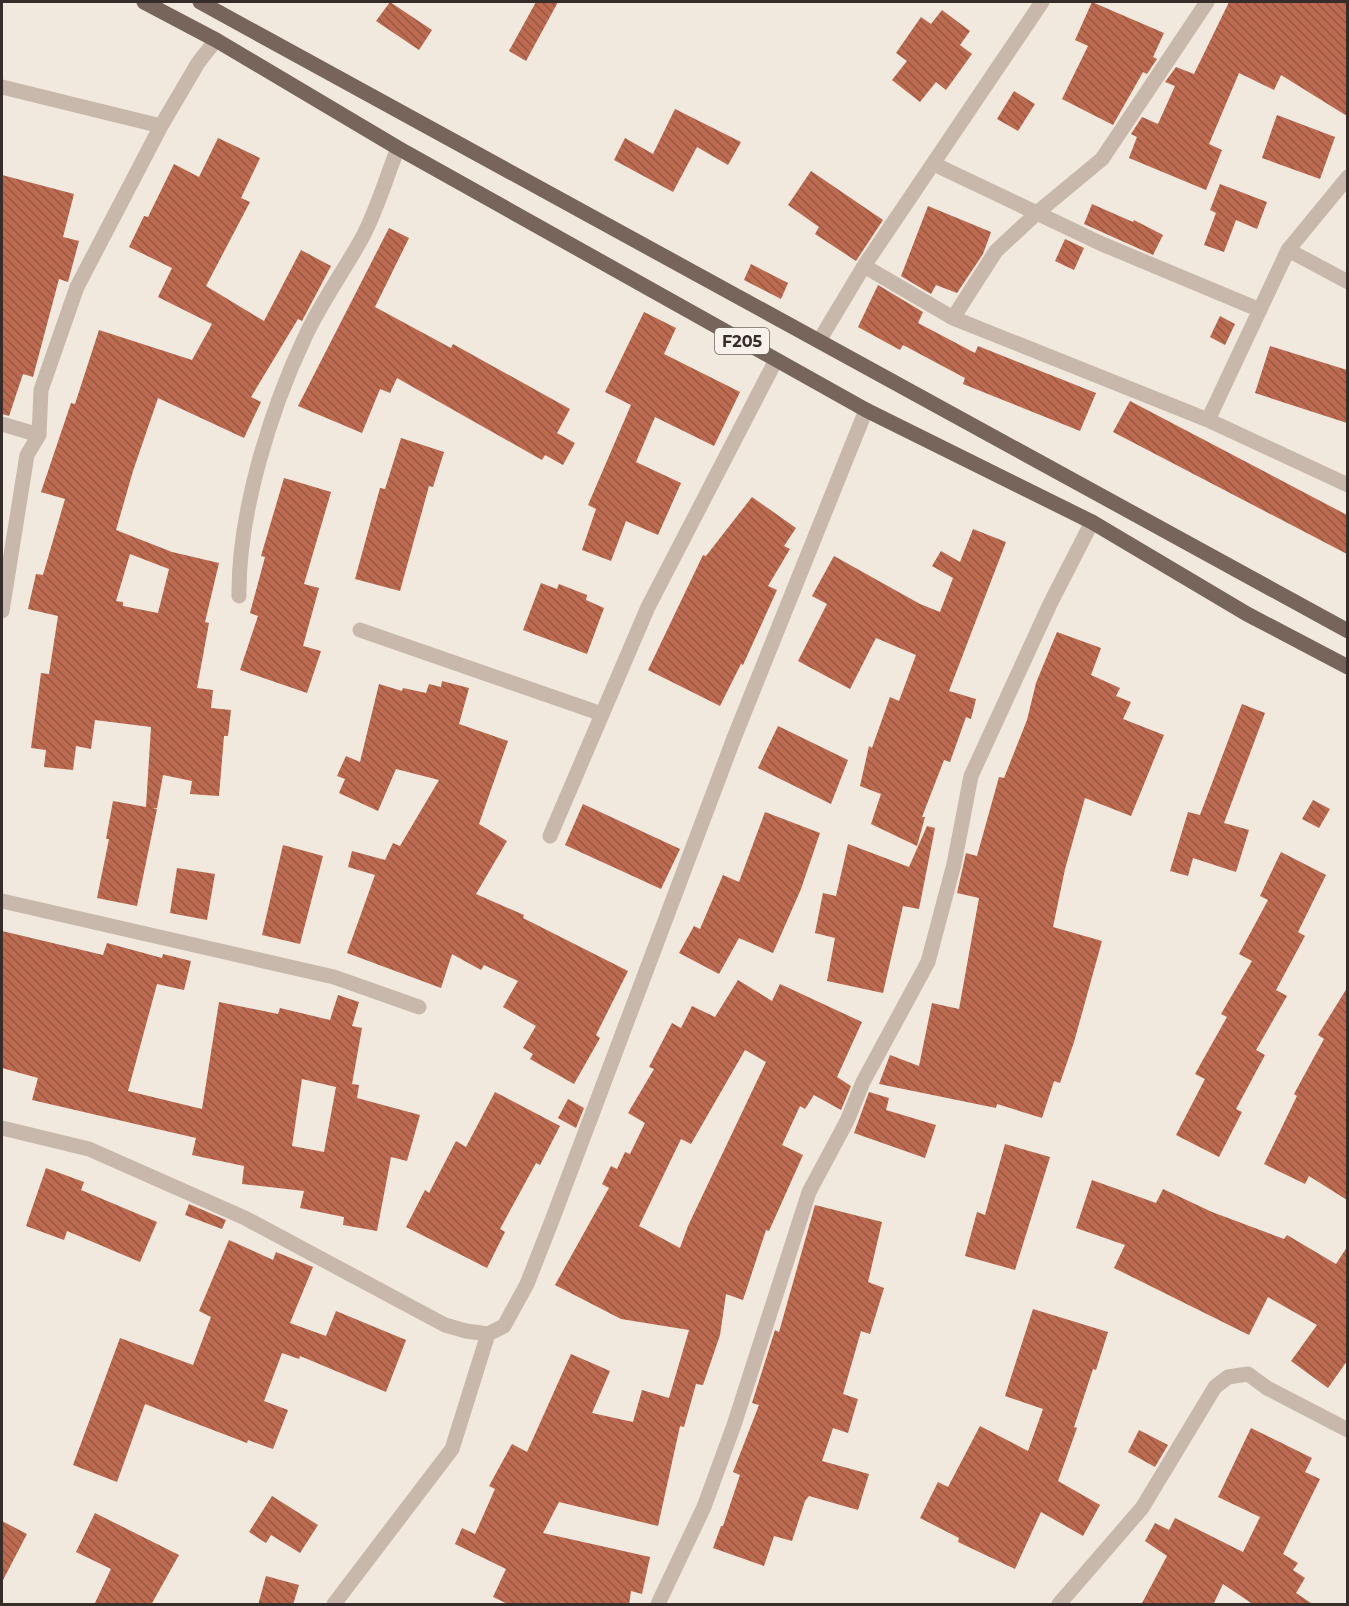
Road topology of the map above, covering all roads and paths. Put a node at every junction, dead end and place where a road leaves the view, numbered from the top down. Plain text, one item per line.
1 (144, 2) edge
2 (200, 2) edge
3 (1042, 2) edge
4 (1207, 2) edge
5 (216, 40) junction
6 (2, 87) edge
7 (161, 126) junction
8 (398, 148) junction
9 (938, 166) dead end
10 (1347, 177) edge
11 (1038, 212) junction
12 (1288, 250) junction
13 (864, 266) junction
14 (1347, 282) edge
15 (1260, 310) junction
16 (953, 318) junction
17 (819, 341) junction
18 (776, 360) junction
19 (866, 410) junction
20 (1208, 420) junction
21 (2, 424) edge
22 (39, 435) junction
23 (1347, 485) edge
24 (1092, 522) junction
25 (239, 596) dead end
26 (2, 610) edge
27 (360, 630) dead end
28 (1347, 631) edge
29 (1347, 667) edge
30 (602, 714) junction
31 (550, 836) dead end
32 (2, 901) edge
33 (419, 1007) dead end
34 (2, 1128) edge
35 (488, 1334) junction
36 (1346, 1426) edge
37 (334, 1605) edge
38 (658, 1605) edge
39 (1059, 1605) edge

1 - 5 main road, F205
2 - 17 main road, F205
3 - 13 street
4 - 11 street
5 - 7 street
5 - 8 main road, F205
6 - 7 street
7 - 22 street
8 - 18 main road, F205
8 - 25 street
9 - 11 street
10 - 12 street
11 - 15 street
11 - 16 street
12 - 14 street
12 - 15 street
13 - 16 street
13 - 17 street
15 - 20 street
16 - 20 street
17 - 28 main road, F205
18 - 19 main road, F205
18 - 30 street
19 - 24 main road, F205
19 - 35 street
20 - 23 street
21 - 22 street
22 - 26 street
24 - 29 main road, F205
24 - 38 street
27 - 30 street
30 - 31 street
32 - 33 street
34 - 35 street
35 - 37 street
36 - 39 street

